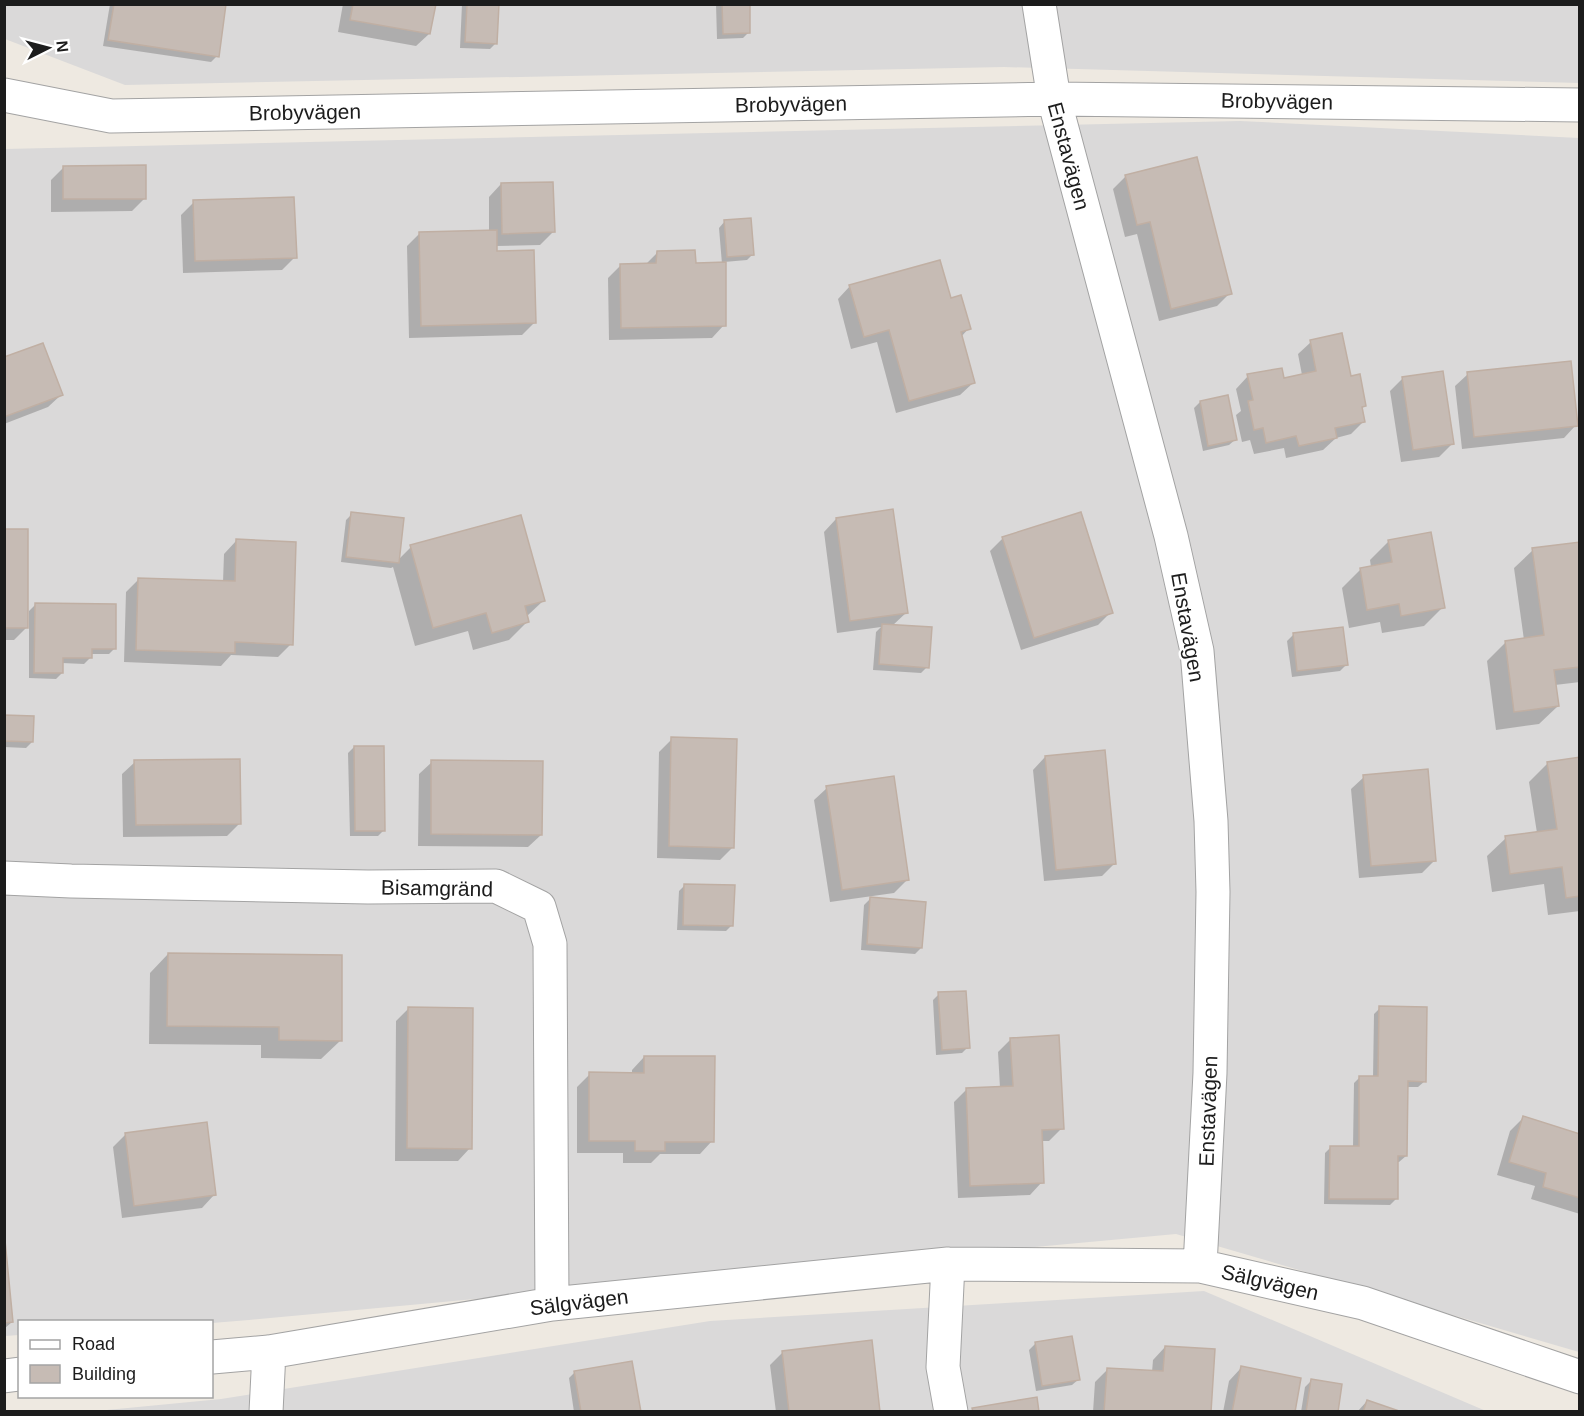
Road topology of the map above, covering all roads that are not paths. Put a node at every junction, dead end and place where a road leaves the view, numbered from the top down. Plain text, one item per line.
1 (1039, 4) edge
2 (4, 95) edge
3 (1054, 99) junction
4 (1580, 105) edge
5 (4, 878) edge
6 (948, 1264) junction
7 (1200, 1266) junction
8 (552, 1304) junction
9 (269, 1352) junction
10 (213, 1357) edge
11 (1580, 1377) edge
12 (266, 1412) edge
13 (951, 1412) edge

1 - 3 street, Enstavägen
2 - 3 street, Brobyvägen
3 - 4 street, Brobyvägen
3 - 7 street, Enstavägen
5 - 8 street, Bisamgränd
6 - 7 street, Sälgvägen
6 - 8 street, Sälgvägen
6 - 13 street
7 - 11 street, Sälgvägen
8 - 9 street, Sälgvägen
9 - 10 street, Sälgvägen
9 - 12 street

